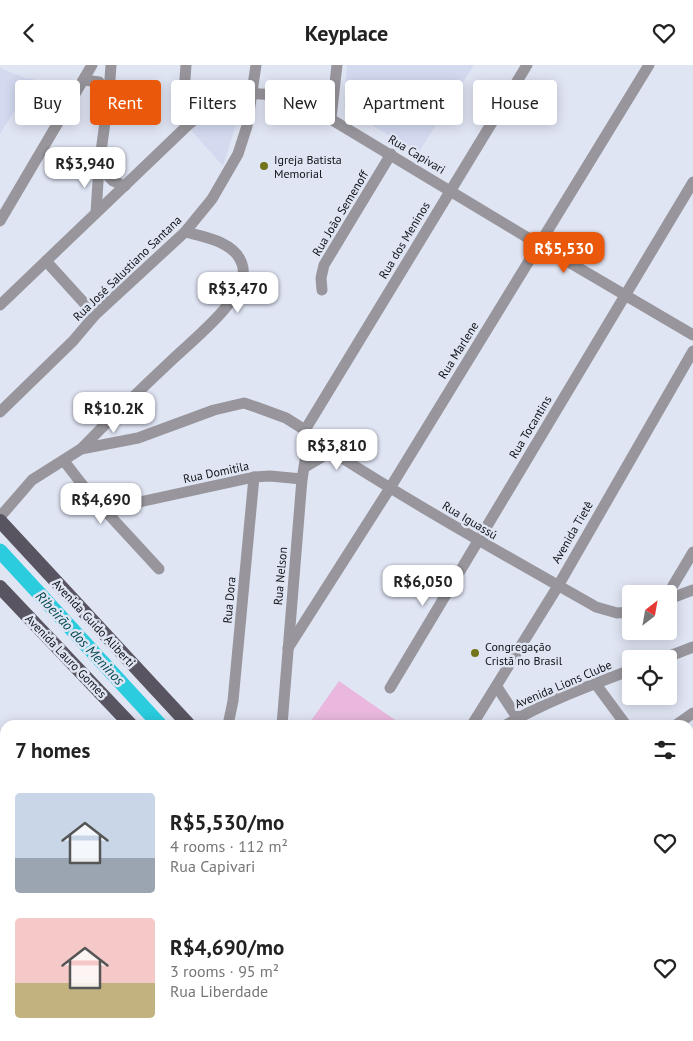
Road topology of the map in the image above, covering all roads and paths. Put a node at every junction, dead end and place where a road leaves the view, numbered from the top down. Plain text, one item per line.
1 (92, 65) edge
2 (111, 65) edge
3 (186, 65) edge
4 (256, 65) edge
5 (337, 65) edge
6 (527, 65) edge
7 (649, 65) edge
8 (84, 80) junction
9 (90, 80) edge
10 (110, 80) edge
11 (185, 80) edge
12 (253, 80) edge
13 (335, 83) edge
14 (335, 120) edge
15 (105, 125) edge
16 (188, 125) edge
17 (247, 125) edge
18 (391, 154) junction
19 (99, 166) junction
20 (693, 182) edge
21 (125, 186) junction
22 (450, 190) junction
23 (96, 213) junction
24 (0, 221) edge
25 (185, 232) junction
26 (538, 244) junction
27 (46, 261) junction
28 (322, 289) dead end
29 (626, 293) junction
30 (0, 305) edge
31 (95, 315) junction
32 (693, 335) edge
33 (693, 351) edge
34 (0, 412) edge
35 (305, 430) junction
36 (81, 449) junction
37 (332, 451) junction
38 (64, 461) junction
39 (303, 473) junction
40 (254, 477) junction
41 (390, 488) junction
42 (108, 513) junction
43 (0, 517) edge
44 (0, 521) edge
45 (478, 541) junction
46 (693, 552) edge
47 (159, 569) dead end
48 (673, 585) edge
49 (558, 586) junction
50 (0, 587) edge
51 (693, 590) edge
52 (678, 596) edge
53 (622, 613) edge
54 (693, 647) edge
55 (288, 648) junction
56 (677, 653) edge
57 (622, 674) edge
58 (595, 683) junction
59 (390, 687) dead end
60 (497, 687) junction
61 (126, 720) edge
62 (184, 720) edge
63 (229, 720) edge
64 (282, 720) edge
65 (475, 720) edge
66 (518, 720) edge
67 (523, 720) edge
68 (622, 720) edge

1 - 8 street
2 - 10 street
3 - 11 street
4 - 12 street, Rua José Salustiano Santana
5 - 13 street
6 - 22 street, Rua dos Meninos
7 - 26 street, Rua Marlene
8 - 9 street
8 - 24 street
14 - 18 street, Rua Capivari
15 - 19 street
16 - 21 street, Rua Capivari
17 - 25 street, Rua José Salustiano Santana
18 - 22 street, Rua Capivari
18 - 28 street, Rua João Semenoff
19 - 21 street
19 - 23 street
20 - 29 street, Rua Tocantins
21 - 23 street, Rua Capivari
22 - 26 street, Rua Capivari
22 - 35 street, Rua dos Meninos
23 - 27 street, Rua Capivari
25 - 31 street, Rua José Salustiano Santana
25 - 36 street
26 - 29 street, Rua Capivari
26 - 41 street, Rua Marlene
27 - 30 street, Rua Capivari
27 - 31 street
29 - 32 street, Rua Capivari
29 - 45 street, Rua Tocantins
31 - 34 street, Rua José Salustiano Santana
33 - 49 street, Avenida Tietê
35 - 36 street, Rua Iguassú
35 - 37 street, Rua Iguassú
35 - 39 street, Rua Nelson
36 - 38 street
37 - 39 street
37 - 41 street, Rua Iguassú
38 - 42 street
38 - 43 street
39 - 40 street, Rua Domitila
39 - 55 street, Rua Nelson
40 - 42 street, Rua Domitila
40 - 63 street, Rua Dora
41 - 45 street, Rua Iguassú
41 - 55 street, Rua Marlene
42 - 47 street
44 - 62 main road, Avenida Guido Aliberti
45 - 49 street, Rua Iguassú
45 - 59 street, Rua Tocantins
46 - 48 street
49 - 53 street, Rua Iguassú
49 - 60 street, Avenida Tietê
50 - 61 main road, Avenida Lauro Gomes
51 - 52 street
54 - 56 street
55 - 64 street, Rua Nelson
57 - 58 street, Avenida Lions Clube
58 - 67 street, Avenida Lions Clube
58 - 68 street
60 - 65 street, Avenida Tietê
60 - 66 street

